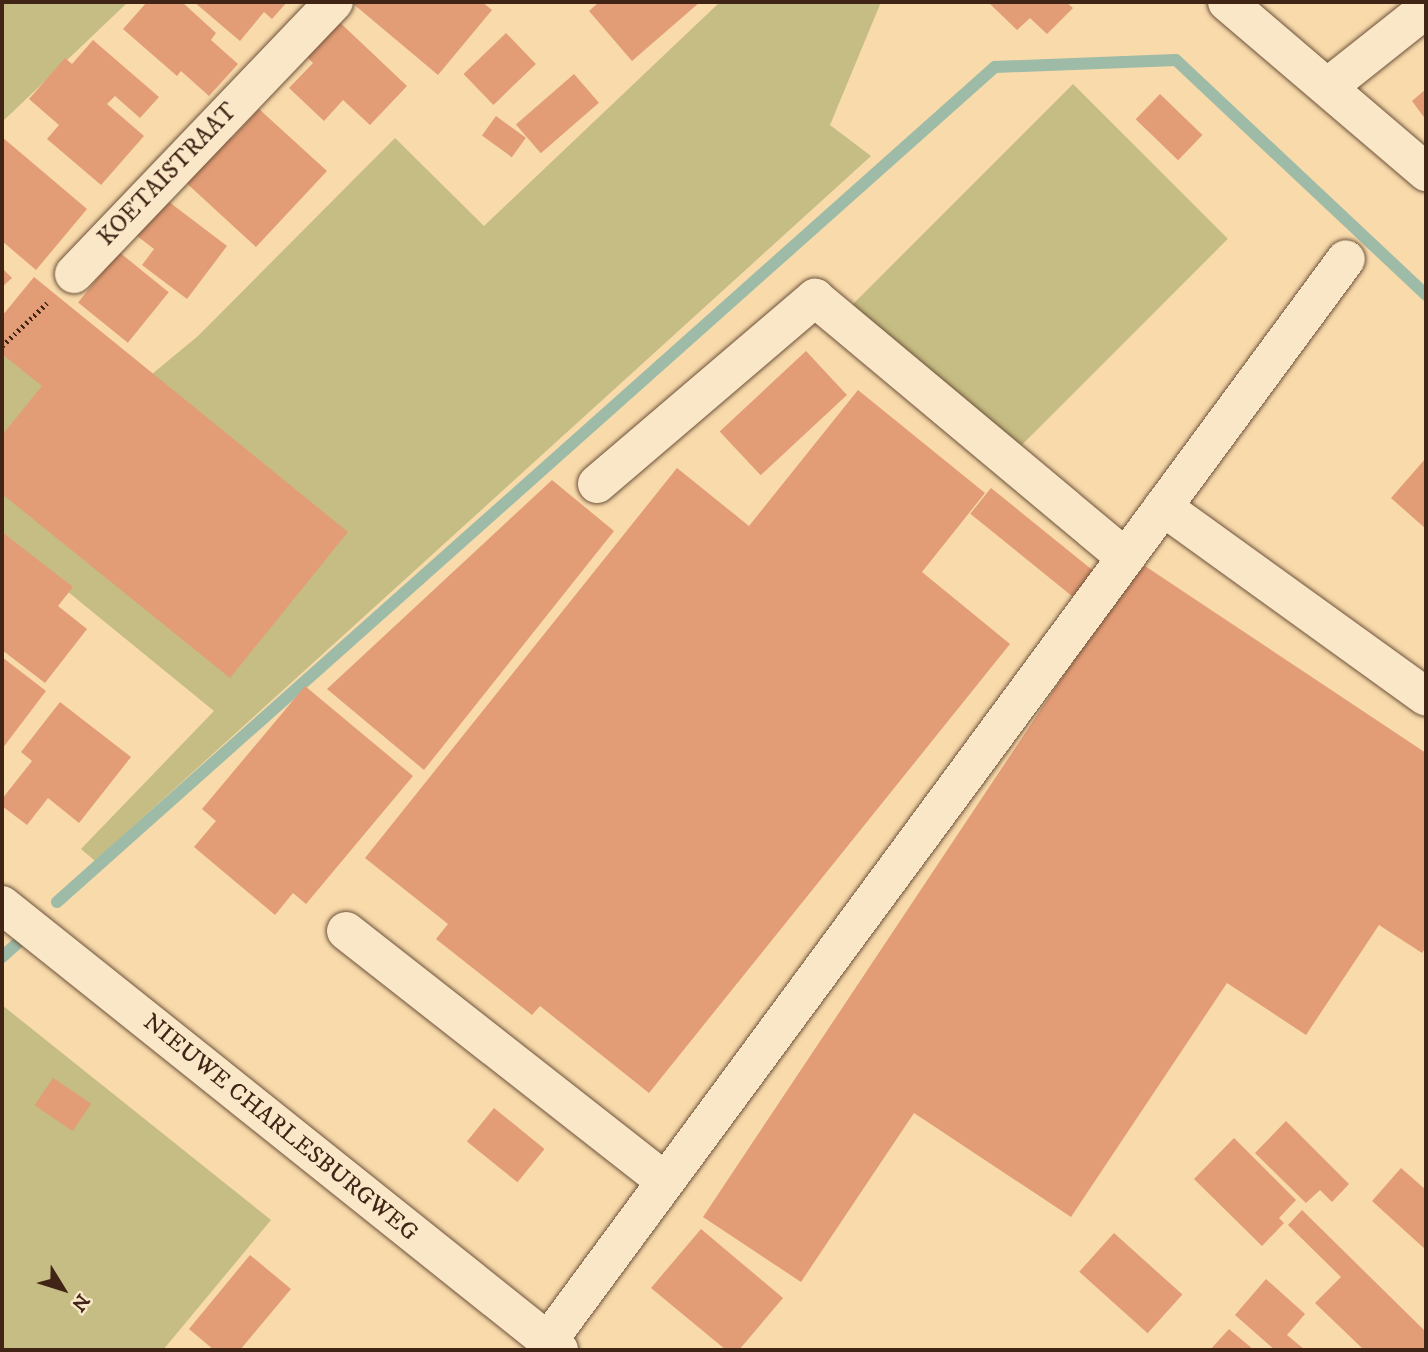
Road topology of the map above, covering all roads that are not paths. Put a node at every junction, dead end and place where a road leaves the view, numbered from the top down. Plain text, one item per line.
1 (334, 2) edge
2 (1227, 2) edge
3 (1426, 9) edge
4 (1329, 86) junction
5 (1426, 172) edge
6 (1346, 259) dead end
7 (74, 274) road end
8 (597, 484) dead end
9 (1163, 507) junction
10 (1126, 558) junction
11 (1426, 697) edge
12 (2, 905) edge
13 (346, 931) dead end
14 (665, 1181) junction
15 (553, 1346) edge

1 - 7 street, KOETAISTRAAT
2 - 4 street
3 - 4 street
4 - 5 street
6 - 9 street
8 - 10 street
9 - 10 street
9 - 11 street
10 - 14 street
12 - 15 street, NIEUWE CHARLESBURGWEG
13 - 14 street
14 - 15 street

